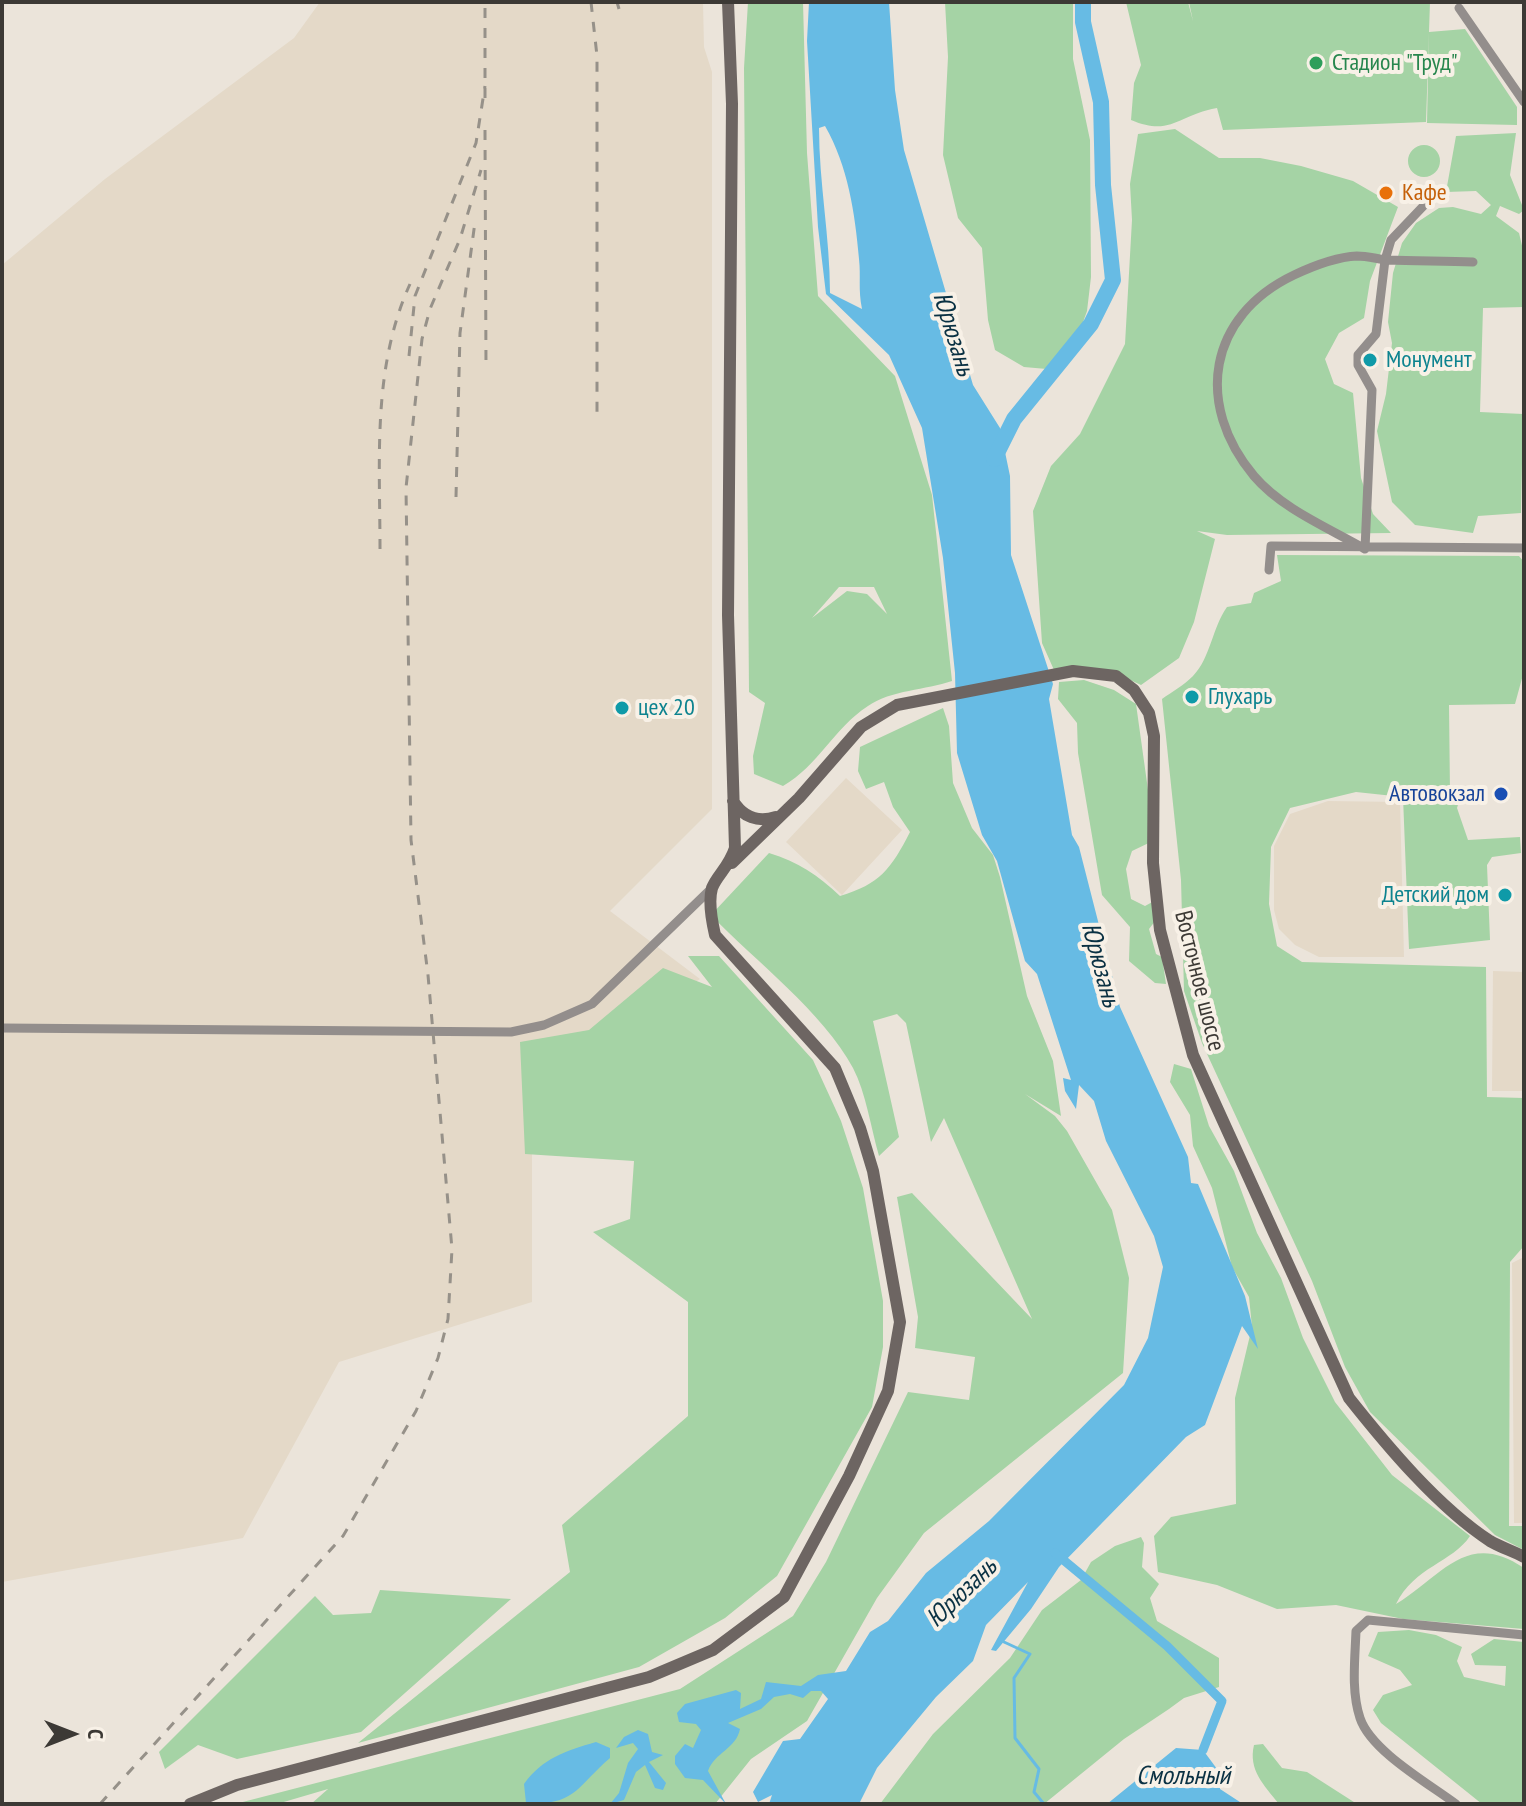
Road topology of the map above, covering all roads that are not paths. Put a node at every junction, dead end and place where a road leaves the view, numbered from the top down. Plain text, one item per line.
1 (728, 2) edge
2 (1459, 8) dead end
3 (1524, 102) edge
4 (1432, 197) dead end
5 (1385, 260) junction
6 (1473, 262) dead end
7 (1524, 548) edge
8 (1365, 549) junction
9 (1269, 570) dead end
10 (733, 801) junction
11 (776, 817) junction
12 (730, 865) junction
13 (712, 888) junction
14 (2, 1028) edge
15 (1524, 1557) edge
16 (1524, 1635) edge
17 (190, 1804) edge
18 (1456, 1804) edge

1 - 10 main road
2 - 3 street
4 - 5 street
5 - 6 street
5 - 8 street
5 - 8 street
7 - 8 street
8 - 9 street
10 - 11 main road
10 - 12 main road
11 - 12 main road, Восточное шоссе
11 - 15 main road, Восточное шоссе
12 - 13 main road, Восточное шоссе
13 - 14 street
13 - 17 main road
16 - 18 street

